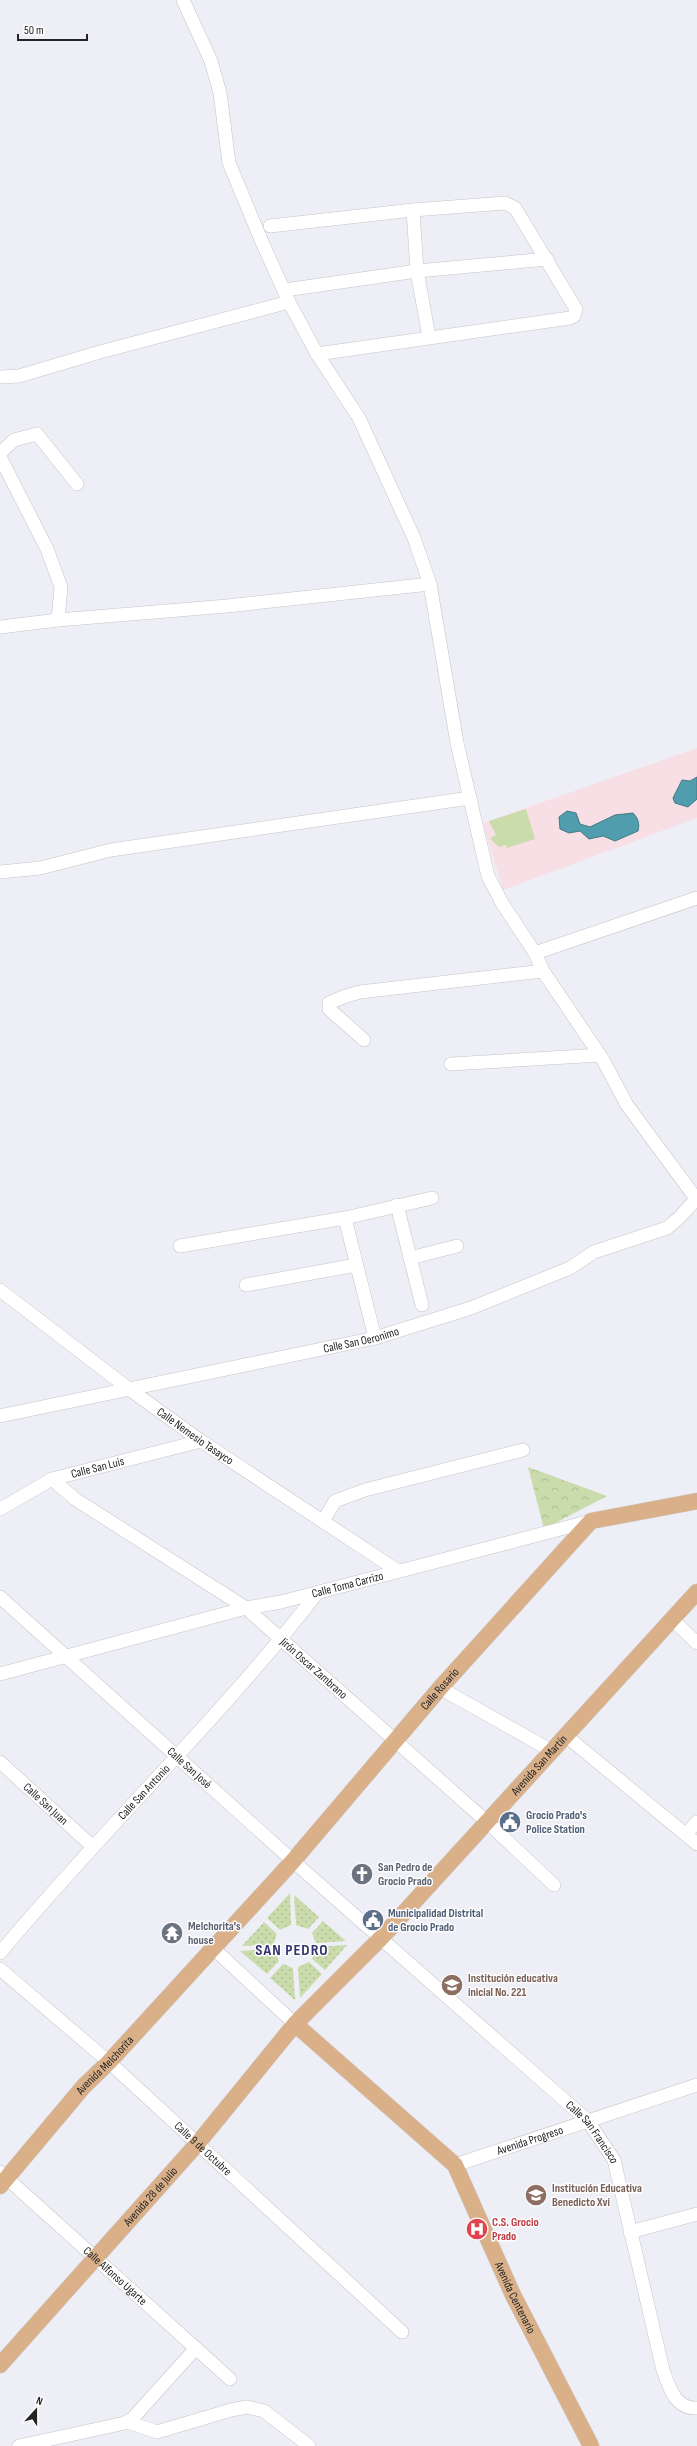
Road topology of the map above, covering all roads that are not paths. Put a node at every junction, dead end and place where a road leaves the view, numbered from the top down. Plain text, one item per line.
1 (183, 0) edge
2 (413, 210) junction
3 (270, 226) dead end
4 (547, 259) junction
5 (418, 271) junction
6 (285, 290) junction
7 (289, 302) junction
8 (429, 337) junction
9 (317, 354) junction
10 (0, 377) edge
11 (0, 453) edge
12 (0, 457) edge
13 (77, 484) dead end
14 (430, 584) junction
15 (58, 620) junction
16 (0, 627) edge
17 (470, 798) junction
18 (0, 872) edge
19 (697, 898) edge
20 (535, 953) junction
21 (543, 971) junction
22 (364, 1040) dead end
23 (600, 1055) junction
24 (451, 1064) dead end
25 (432, 1198) dead end
26 (697, 1199) edge
27 (397, 1206) junction
28 (344, 1218) junction
29 (180, 1246) dead end
30 (457, 1246) dead end
31 (410, 1258) junction
32 (356, 1265) junction
33 (246, 1285) dead end
34 (0, 1290) edge
35 (422, 1305) dead end
36 (375, 1338) junction
37 (129, 1389) junction
38 (0, 1416) edge
39 (201, 1441) junction
40 (523, 1450) dead end
41 (52, 1479) junction
42 (697, 1501) edge
43 (0, 1509) edge
44 (323, 1521) junction
45 (591, 1521) junction
46 (398, 1571) junction
47 (318, 1592) junction
48 (697, 1592) edge
49 (0, 1597) edge
50 (246, 1608) junction
51 (672, 1619) junction
52 (281, 1640) junction
53 (697, 1643) edge
54 (67, 1656) junction
55 (0, 1674) edge
56 (440, 1688) junction
57 (565, 1735) junction
58 (394, 1742) junction
59 (550, 1750) junction
60 (178, 1755) junction
61 (0, 1762) edge
62 (487, 1822) junction
63 (697, 1822) edge
64 (686, 1834) junction
65 (697, 1844) edge
66 (92, 1846) junction
67 (293, 1861) junction
68 (554, 1885) dead end
69 (380, 1938) junction
70 (214, 1948) junction
71 (0, 1953) edge
72 (0, 1969) edge
73 (295, 2024) junction
74 (109, 2062) junction
75 (697, 2085) edge
76 (588, 2121) junction
77 (198, 2143) junction
78 (455, 2165) junction
79 (2, 2179) edge
80 (697, 2214) edge
81 (630, 2232) junction
82 (95, 2257) junction
83 (402, 2332) dead end
84 (196, 2348) junction
85 (0, 2364) edge
86 (230, 2379) dead end
87 (697, 2408) edge
88 (128, 2422) junction
89 (19, 2446) edge
90 (309, 2446) edge
91 (591, 2446) edge

1 - 6 street
2 - 3 street
2 - 4 street
2 - 5 street
4 - 5 street
4 - 8 street
5 - 6 street
5 - 8 street
6 - 7 street
7 - 9 street
7 - 10 street
8 - 9 street
9 - 14 street
11 - 13 street
12 - 15 street
14 - 15 street
14 - 17 street
15 - 16 street
17 - 18 street
17 - 20 street
19 - 20 street
20 - 21 street
21 - 22 street
21 - 23 street
23 - 24 street
23 - 26 street
25 - 27 street
26 - 36 street, Calle San Oeronimo
27 - 28 street
27 - 31 street
28 - 29 street
28 - 32 street
30 - 31 street
31 - 35 street
32 - 33 street
32 - 36 street
34 - 37 street, Calle Nemesio Tasayco
36 - 37 street, Calle San Oeronimo
37 - 38 street, Calle San Oeronimo
37 - 39 street, Calle Nemesio Tasayco
39 - 41 street, Calle San Luis
39 - 44 street, Calle Nemesio Tasayco
40 - 44 street
41 - 43 street, Calle San Luis
41 - 50 street, Jirón Oscar Zambrano
42 - 45 main road, Calle Toma Carrizo
44 - 46 street, Calle Nemesio Tasayco
45 - 46 street, Calle Toma Carrizo
45 - 56 main road, Calle Rosario
46 - 47 street, Calle Toma Carrizo
47 - 50 street, Calle Toma Carrizo
47 - 52 street, Calle San Antonio
48 - 51 main road, Avenida San Martín
49 - 54 street, Calle San José
50 - 52 street, Jirón Oscar Zambrano
50 - 54 street, Calle Toma Carrizo
51 - 53 street
51 - 57 main road, Avenida San Martín
52 - 58 street, Jirón Oscar Zambrano
52 - 60 street, Calle San Antonio
54 - 55 street, Calle Toma Carrizo
54 - 60 street, Calle San José
56 - 58 main road, Calle Rosario
56 - 59 street
57 - 59 main road, Avenida San Martín
57 - 64 street
58 - 62 street, Jirón Oscar Zambrano
58 - 67 main road, Calle Rosario
59 - 62 main road, Avenida San Martín
60 - 66 street, Calle San Antonio
60 - 67 street, Calle San José
61 - 66 street, Calle San Juan
62 - 68 street, Jirón Oscar Zambrano
62 - 69 main road, Avenida San Martín
63 - 64 street
64 - 65 street
66 - 71 street, Calle San Antonio
67 - 69 street, Calle San José
67 - 70 main road, Avenida Melchorita
69 - 73 main road, Avenida San Martín
69 - 76 street, Calle San Francisco
70 - 73 street
70 - 74 main road, Avenida Melchorita
72 - 74 street, Calle 9 de Octubre
73 - 77 main road, Avenida 28 de Julio
73 - 78 main road, Avenida Centenario
74 - 77 street, Calle 9 de Octubre
74 - 79 main road, Avenida Melchorita
75 - 76 street, Avenida Progreso
76 - 78 street, Avenida Progreso
76 - 81 street, Calle San Francisco
77 - 82 main road, Avenida 28 de Julio
77 - 83 street, Calle 9 de Octubre
78 - 91 main road, Avenida Centenario
79 - 82 street, Calle Alfonso Ugarte
80 - 81 street
81 - 87 street, Calle San Francisco
82 - 84 street, Calle Alfonso Ugarte
82 - 85 main road, Avenida 28 de Julio
84 - 86 street, Calle Alfonso Ugarte
84 - 88 street
88 - 89 street
88 - 90 street

